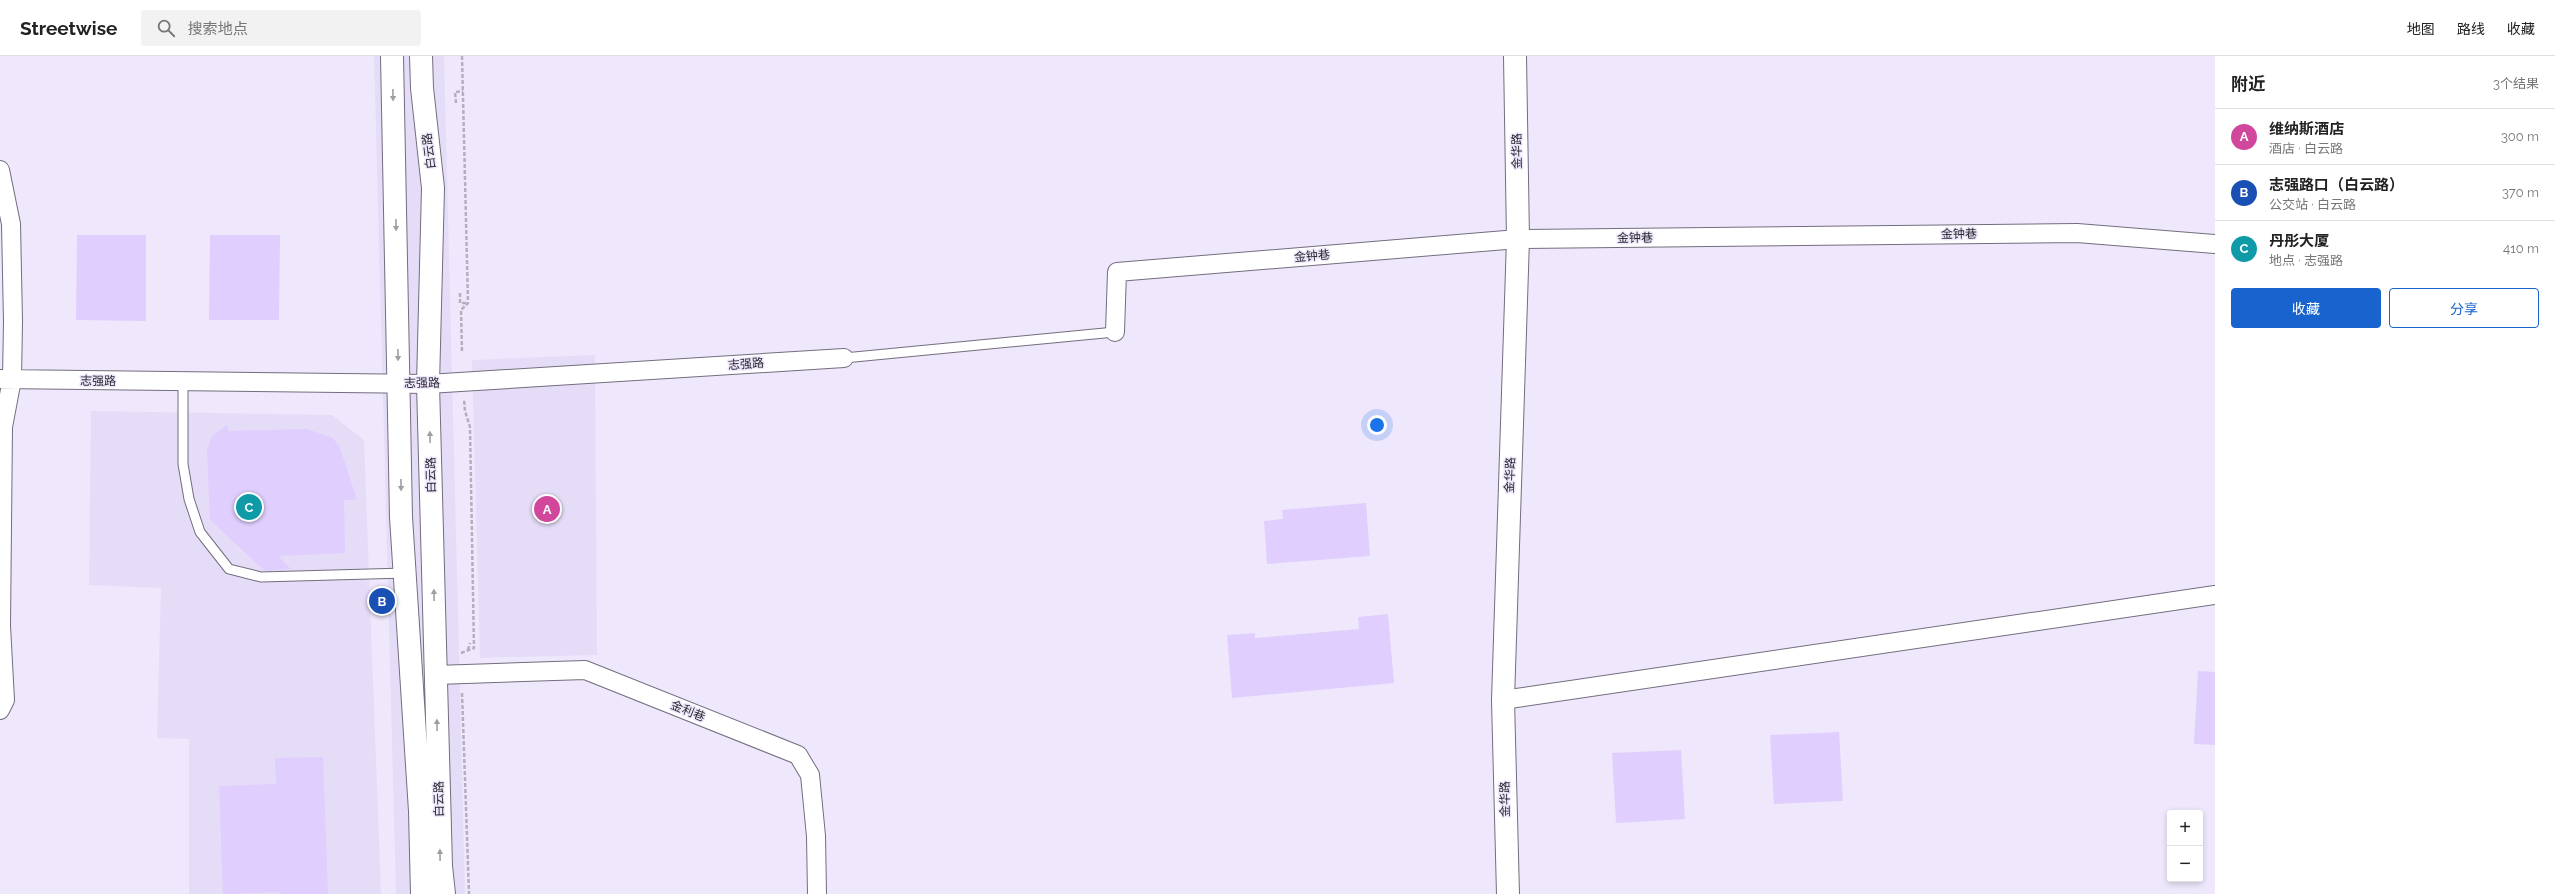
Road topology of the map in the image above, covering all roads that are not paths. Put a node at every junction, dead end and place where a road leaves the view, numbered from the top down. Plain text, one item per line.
1 (392, 56) edge
2 (421, 56) edge
3 (1515, 56) edge
4 (0, 170) edge
5 (1518, 239) junction
6 (2215, 244) edge
7 (1115, 332) joint
8 (844, 358) joint
9 (6, 379) edge
10 (183, 382) junction
11 (399, 384) junction
12 (428, 384) junction
13 (405, 573) junction
14 (2215, 595) edge
15 (436, 675) junction
16 (1503, 700) junction
17 (0, 710) edge
18 (422, 894) edge
19 (444, 894) edge
20 (817, 894) edge
21 (1508, 894) edge

1 -> 11 main road, 白云路
2 - 12 main road, 白云路
3 - 5 main road, 金华路
4 - 9 street
5 - 6 street, 金钟巷
5 - 7 street, 金钟巷
5 - 16 main road, 金华路
7 - 8 lane
8 - 12 street, 志强路
9 - 10 street, 志强路
9 - 17 street
10 - 11 street, 志强路
10 - 13 lane
11 - 12 street, 志强路
11 -> 13 main road, 白云路
15 -> 12 main road, 白云路
13 - 18 main road, 白云路
14 - 16 street
19 -> 15 main road, 白云路
15 - 20 street, 金利巷
16 - 21 main road, 金华路

